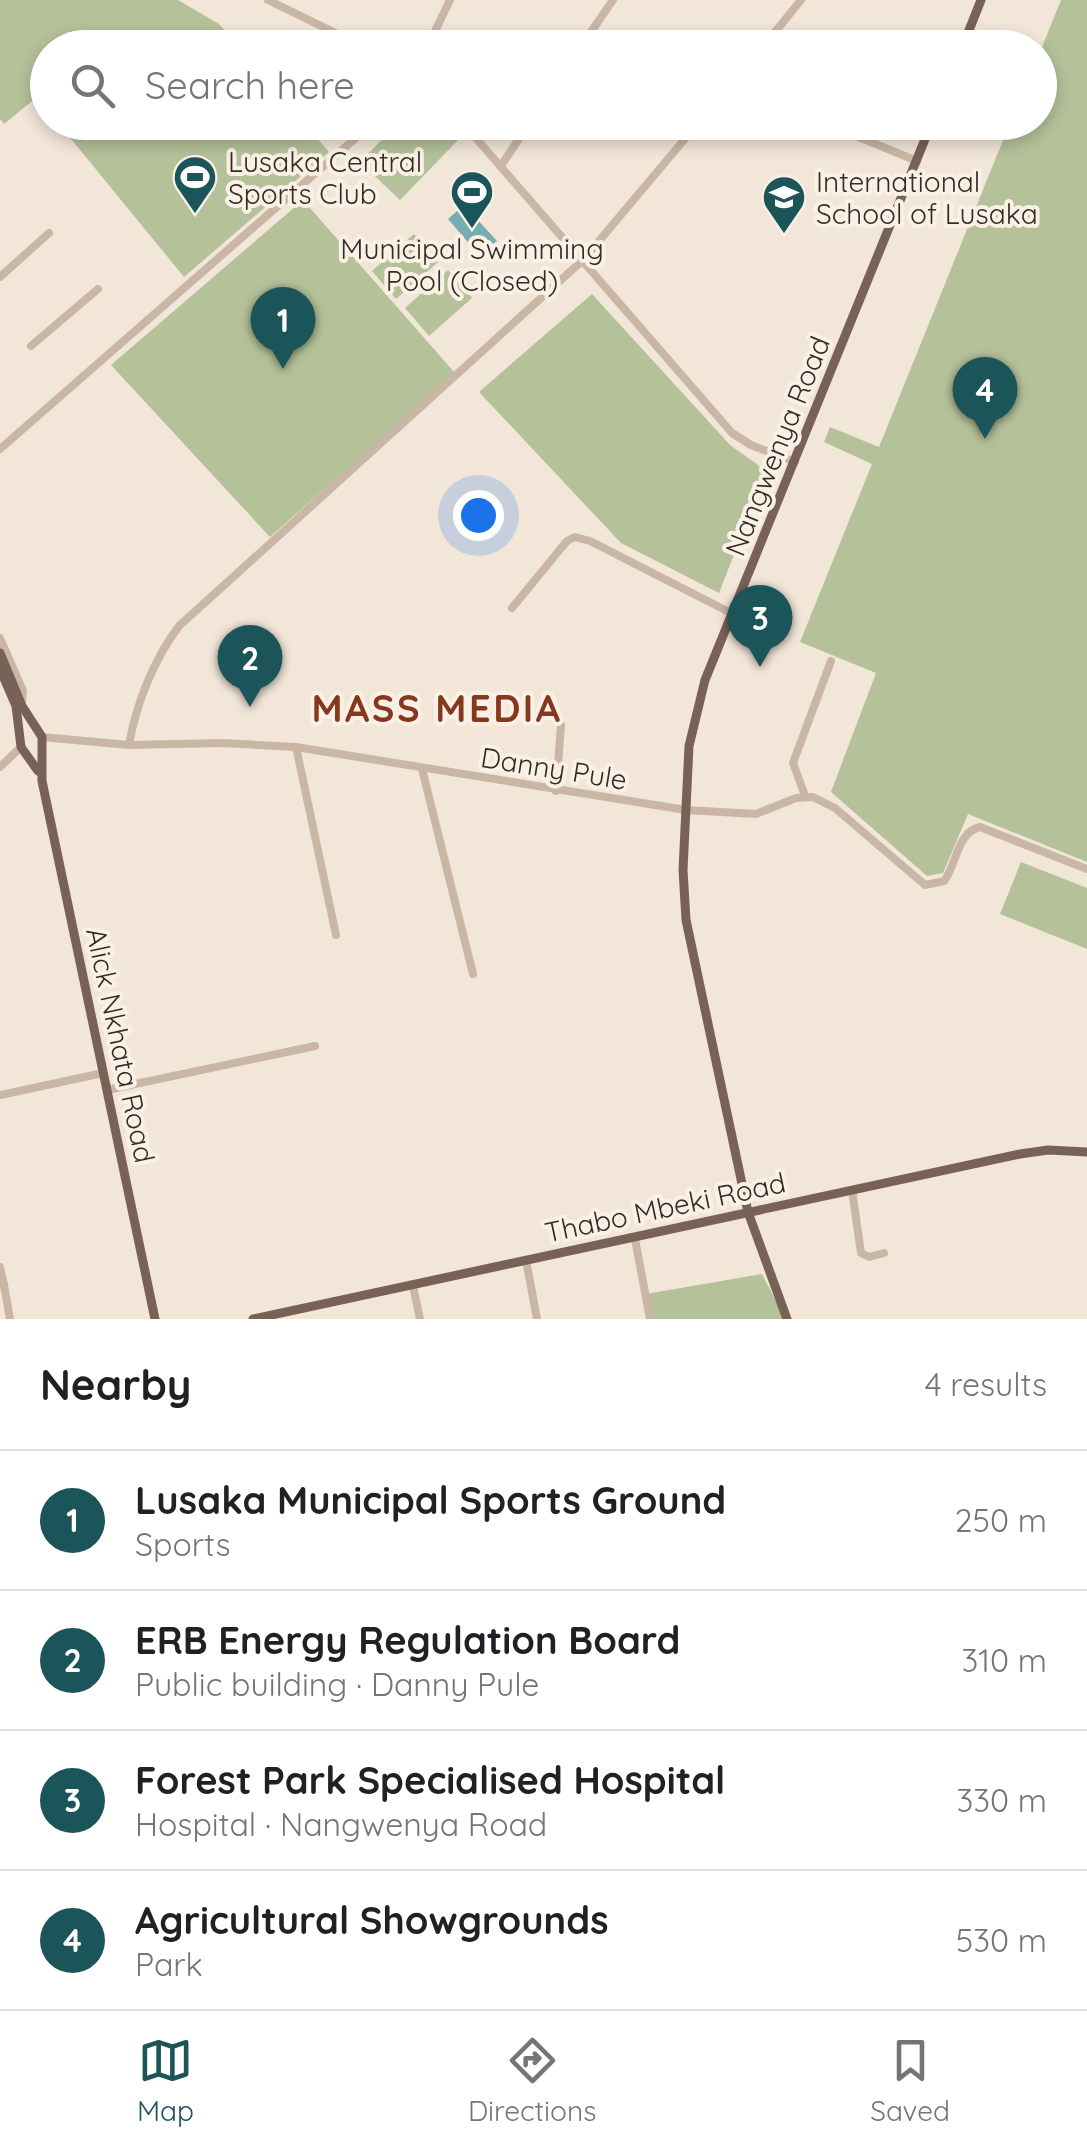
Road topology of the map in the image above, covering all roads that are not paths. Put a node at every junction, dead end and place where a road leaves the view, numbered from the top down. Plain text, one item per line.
1 (268, 0) edge
2 (450, 0) edge
3 (613, 0) edge
4 (801, 0) edge
5 (981, 0) edge
6 (329, 30) edge
7 (436, 30) edge
8 (592, 30) edge
9 (777, 30) edge
10 (969, 30) edge
11 (353, 140) edge
12 (478, 140) edge
13 (518, 140) edge
14 (684, 140) edge
15 (866, 140) edge
16 (925, 140) edge
17 (917, 161) junction
18 (500, 166) junction
19 (49, 233) dead end
20 (583, 260) junction
21 (0, 277) edge
22 (98, 288) dead end
23 (32, 346) dead end
24 (0, 449) edge
25 (795, 462) junction
26 (512, 608) dead end
27 (733, 614) junction
28 (0, 638) edge
29 (0, 653) edge
30 (831, 661) dead end
31 (0, 670) edge
32 (0, 684) edge
33 (11, 695) junction
34 (22, 706) junction
35 (561, 726) dead end
36 (21, 735) junction
37 (40, 742) junction
38 (128, 745) junction
39 (296, 747) junction
40 (24, 750) junction
41 (0, 767) edge
42 (422, 769) junction
43 (42, 781) junction
44 (556, 791) junction
45 (805, 796) junction
46 (686, 810) junction
47 (1087, 869) edge
48 (336, 935) dead end
49 (473, 974) dead end
50 (315, 1046) dead end
51 (102, 1074) junction
52 (107, 1090) junction
53 (0, 1096) edge
54 (1087, 1152) edge
55 (852, 1190) junction
56 (748, 1212) junction
57 (635, 1239) junction
58 (884, 1253) dead end
59 (526, 1260) junction
60 (0, 1267) edge
61 (2, 1285) edge
62 (413, 1286) junction
63 (10, 1319) edge
64 (155, 1319) edge
65 (254, 1319) edge
66 (420, 1319) edge
67 (537, 1319) edge
68 (650, 1319) edge
69 (787, 1319) edge

1 - 6 street
2 - 7 street
3 - 8 street
4 - 9 street
5 - 10 main road
11 - 24 street
12 - 18 street
13 - 18 street
14 - 20 street
15 - 17 street
16 - 17 main road, Nangwenya Road
17 - 25 main road, Nangwenya Road
18 - 20 street
19 - 21 street
20 - 25 street
20 - 38 street
22 - 23 street
25 - 27 main road, Nangwenya Road
26 - 27 street
27 - 46 main road, Nangwenya Road
28 - 34 street, Alick Nkhata Road
29 - 34 main road, Alick Nkhata Road
30 - 45 street
31 - 33 main road
32 - 33 street
33 - 36 main road
34 - 37 main road, Alick Nkhata Road
35 - 44 street
36 - 37 main road
36 - 40 main road
37 - 38 street, Danny Pule
37 - 40 main road
37 - 43 main road, Alick Nkhata Road
38 - 39 street, Danny Pule
39 - 42 street, Danny Pule
39 - 48 street
40 - 41 street
40 - 43 main road, Alick Nkhata Road
42 - 44 street, Danny Pule
42 - 49 street
43 - 51 main road, Alick Nkhata Road
44 - 46 street, Danny Pule
45 - 46 street, Danny Pule
45 - 47 street
46 - 56 main road, Nangwenya Road
50 - 52 street
51 - 52 main road, Alick Nkhata Road
51 - 53 street
52 - 64 main road, Alick Nkhata Road
54 - 55 main road, Thabo Mbeki Road
55 - 56 main road, Thabo Mbeki Road
55 - 58 street
56 - 57 main road, Thabo Mbeki Road
56 - 69 main road, Nangwenya Road
57 - 59 main road, Thabo Mbeki Road
57 - 68 street
59 - 62 main road, Thabo Mbeki Road
59 - 67 street
60 - 61 street
61 - 63 street
62 - 65 main road, Thabo Mbeki Road
62 - 66 street

